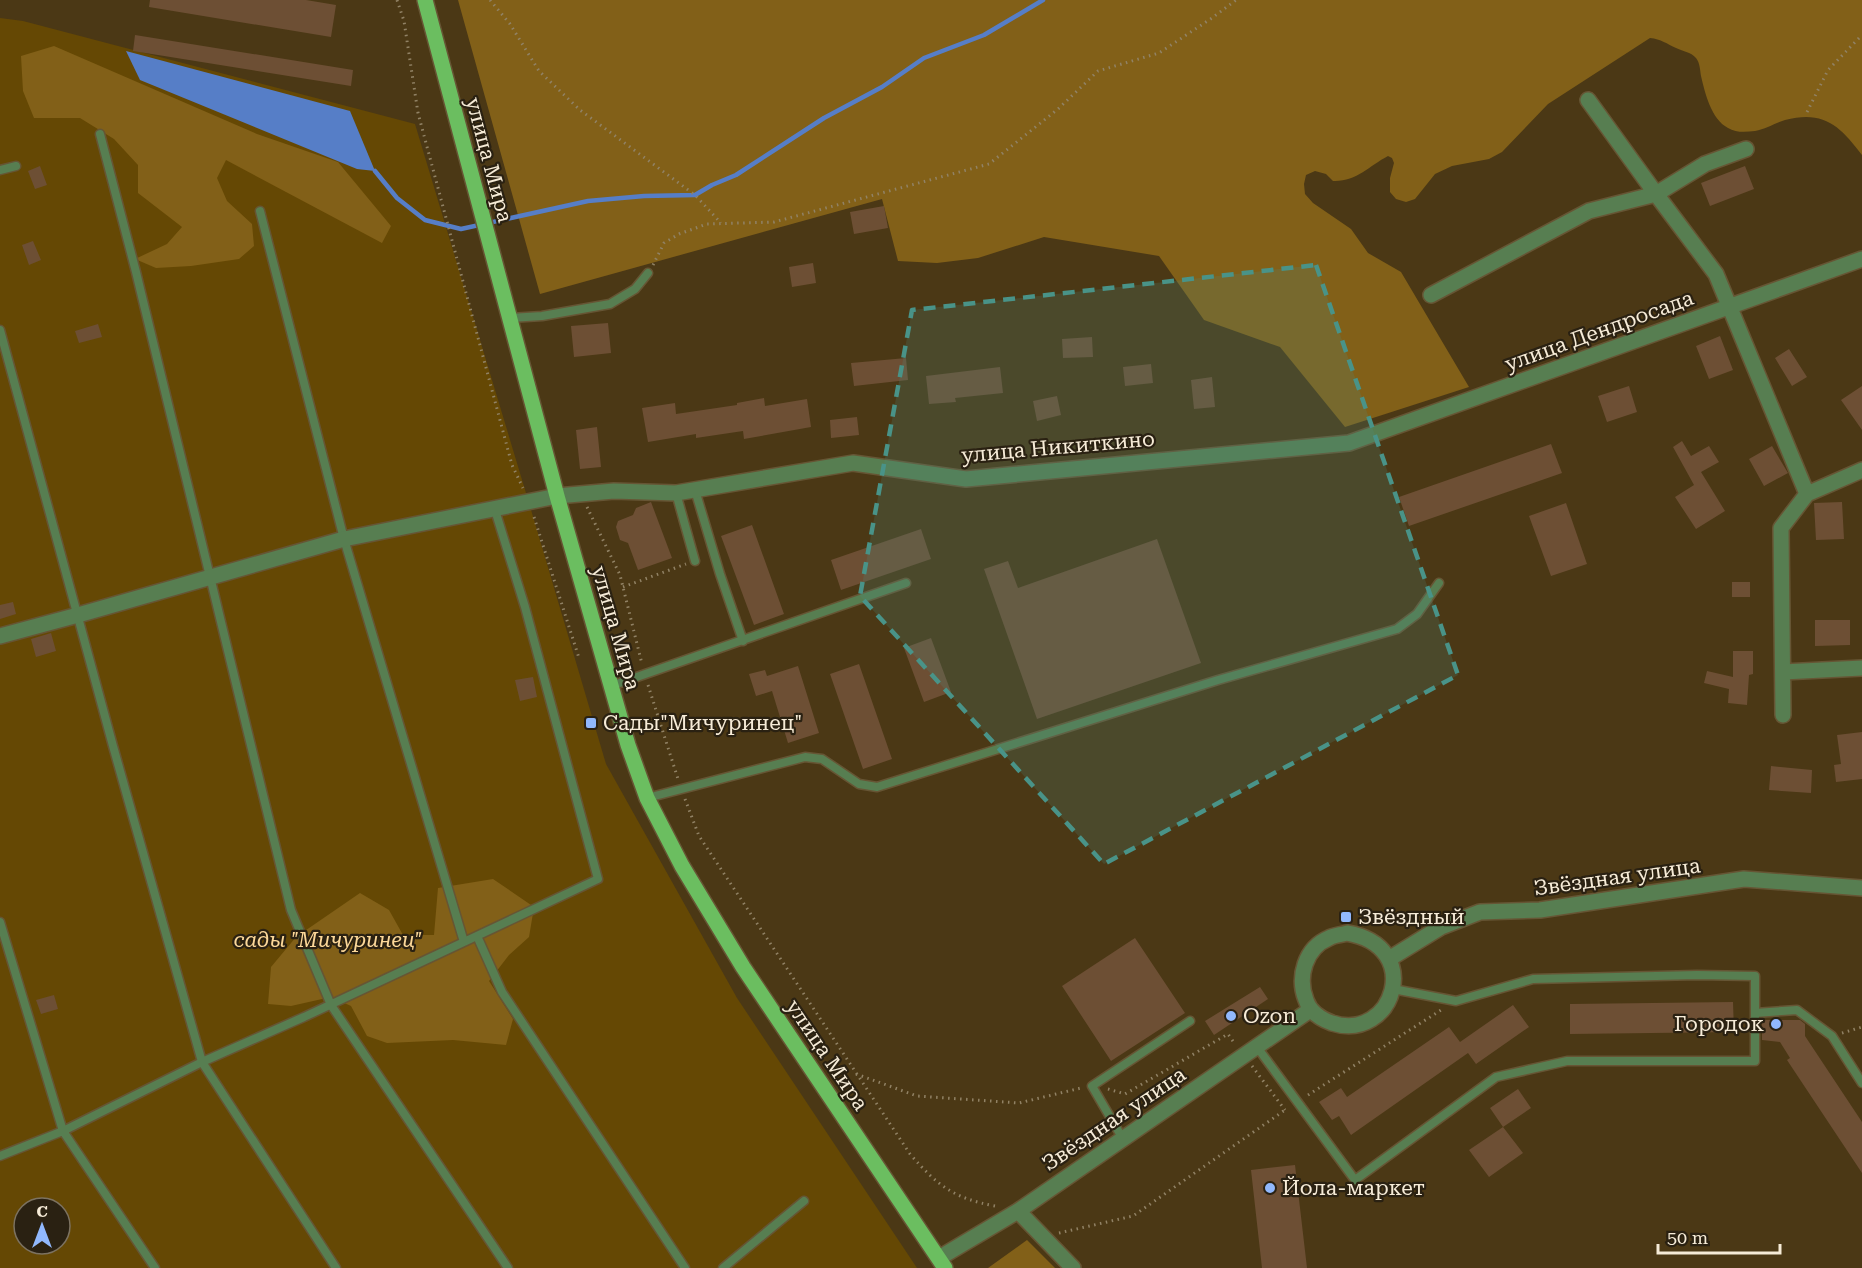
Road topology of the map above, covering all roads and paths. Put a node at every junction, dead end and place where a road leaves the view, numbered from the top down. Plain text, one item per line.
1 (397, 0) edge
2 (425, 0) edge
3 (490, 0) edge
4 (1236, 0) edge
5 (1862, 35) edge
6 (1588, 100) dead end
7 (1807, 112) dead end
8 (100, 134) dead end
9 (1746, 149) dead end
10 (16, 166) dead end
11 (0, 170) edge
12 (1656, 194) junction
13 (260, 211) dead end
14 (721, 223) junction
15 (1862, 260) edge
16 (648, 273) joint
17 (1431, 295) dead end
18 (1730, 306) junction
19 (510, 318) junction
20 (0, 330) edge
21 (1349, 443) joint
22 (1862, 470) edge
23 (695, 490) junction
24 (676, 493) junction
25 (580, 494) junction
26 (1807, 494) junction
27 (557, 496) junction
28 (529, 503) junction
29 (495, 510) junction
30 (344, 539) junction
31 (695, 561) joint
32 (210, 577) junction
33 (906, 583) dead end
34 (1440, 583) dead end
35 (623, 587) junction
36 (78, 615) junction
37 (0, 636) edge
38 (743, 640) junction
39 (579, 658) dead end
40 (1862, 668) edge
41 (1783, 672) junction
42 (645, 675) junction
43 (611, 686) junction
44 (1783, 715) dead end
45 (681, 788) junction
46 (647, 798) junction
47 (1862, 888) edge
48 (0, 922) edge
49 (477, 936) junction
50 (464, 942) junction
51 (1389, 960) junction
52 (1393, 989) junction
53 (1456, 1001) junction
54 (331, 1005) junction
55 (1310, 1010) junction
56 (1755, 1013) junction
57 (1190, 1021) dead end
58 (1862, 1027) edge
59 (1832, 1036) junction
60 (1257, 1047) junction
61 (1244, 1056) junction
62 (202, 1062) junction
63 (856, 1074) junction
64 (1862, 1083) edge
65 (1092, 1086) junction
66 (1297, 1102) junction
67 (1285, 1110) junction
68 (63, 1131) junction
69 (1123, 1139) junction
70 (0, 1156) edge
71 (804, 1201) dead end
72 (1018, 1211) junction
73 (1043, 1237) junction
74 (942, 1263) edge
75 (155, 1268) edge
76 (336, 1268) edge
77 (508, 1268) edge
78 (685, 1268) edge
79 (723, 1268) edge
80 (1073, 1268) edge

1 - 28 path
2 - 19 main road, улица Мира
3 - 14 path
4 - 14 path
5 - 7 path
6 - 12 street
8 - 32 lane
9 - 12 street
10 - 11 lane
12 - 17 street
12 - 18 street
13 - 30 lane
14 - 16 path
15 - 18 street, улица Дендросада
16 - 19 lane
18 - 21 street, улица Дендросада
18 - 26 street
19 - 27 main road, улица Мира
20 - 36 lane
21 - 23 street, улица Никиткино
22 - 26 street
23 - 24 street, улица Никиткино
23 - 38 lane
24 - 25 street, улица Никиткино
24 - 31 lane
25 - 27 street, улица Никиткино
25 - 35 path
26 - 41 street
27 - 28 street, улица Никиткино
27 - 43 main road, улица Мира
28 - 29 street, улица Никиткино
28 - 39 path
29 - 30 street, улица Никиткино
29 - 49 lane
30 - 32 street, улица Никиткино
30 - 50 lane
31 - 35 path
32 - 36 street, улица Никиткино
32 - 54 lane
33 - 38 lane
34 - 45 lane
35 - 42 path
36 - 37 street, улица Никиткино
36 - 62 lane
38 - 42 lane
40 - 41 street
41 - 44 street
42 - 43 lane
42 - 45 path
43 - 46 main road, улица Мира
45 - 46 lane
45 - 63 path
46 - 74 main road, улица Мира
47 - 51 street, Звёздная улица
48 - 68 lane
49 - 50 lane
49 - 78 lane
50 - 54 lane
51 - 52 street
51 - 55 street
52 - 53 lane
52 - 55 street
53 - 56 lane
53 - 66 path
54 - 62 lane
54 - 77 lane
55 - 60 street, Звёздная улица
56 - 59 lane
56 - 66 lane
57 - 65 lane
58 - 59 path
59 - 64 lane
60 - 61 street, Звёздная улица
60 - 66 lane
61 - 65 path
61 - 67 path
61 - 69 street, Звёздная улица
62 - 68 lane
62 - 76 lane
63 - 65 path
63 - 72 path
65 - 69 lane
66 - 67 path
67 - 73 path
68 - 70 lane
68 - 75 lane
69 - 72 street, Звёздная улица
71 - 79 lane
72 - 73 street
72 - 74 street, Звёздная улица
73 - 80 street

